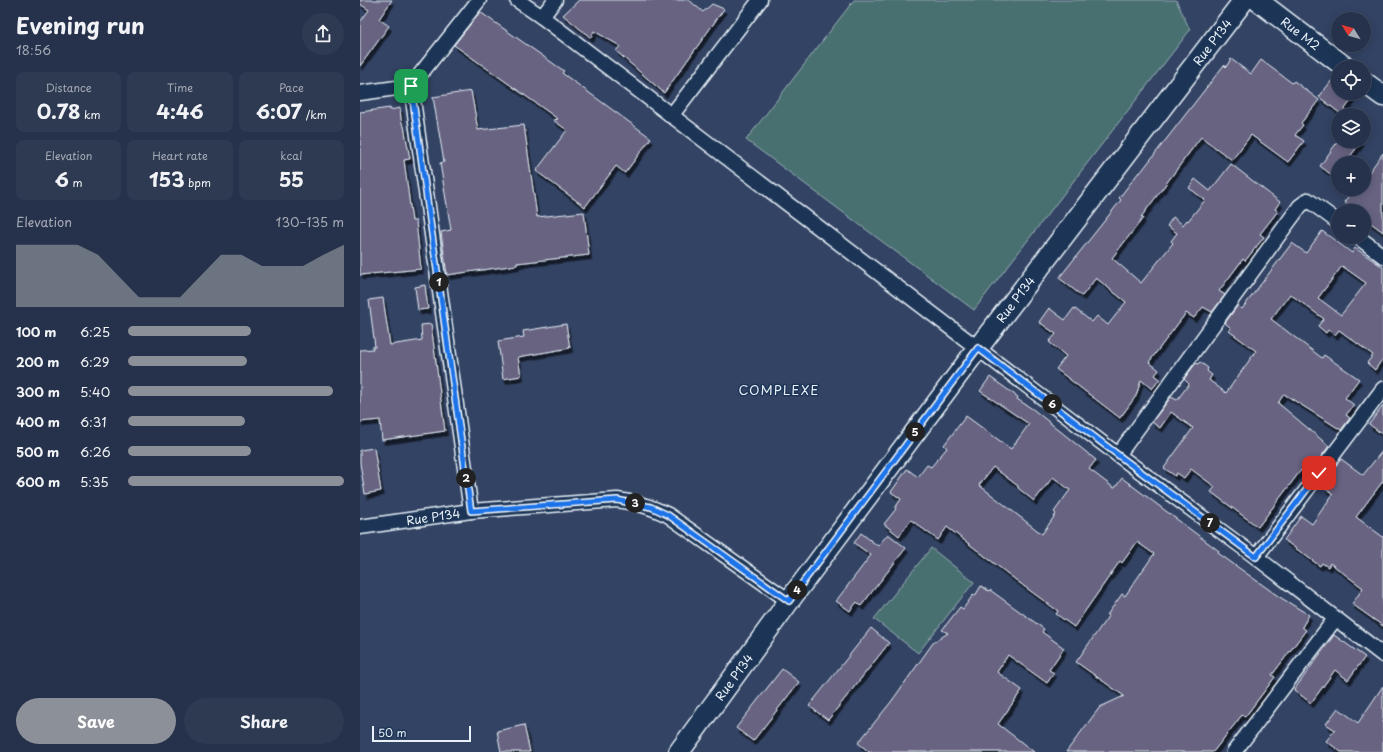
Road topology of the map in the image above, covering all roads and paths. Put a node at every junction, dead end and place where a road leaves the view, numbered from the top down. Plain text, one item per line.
1 (479, 0) edge
2 (517, 0) edge
3 (555, 0) edge
4 (760, 0) edge
5 (1244, 0) edge
6 (1257, 0) edge
7 (542, 17) junction
8 (1336, 60) edge
9 (411, 86) junction
10 (1371, 87) edge
11 (360, 93) edge
12 (1383, 96) edge
13 (671, 116) junction
14 (1331, 217) edge
15 (1367, 244) edge
16 (1383, 256) edge
17 (978, 348) junction
18 (1383, 389) edge
19 (1118, 455) junction
20 (471, 511) junction
21 (360, 527) edge
22 (1256, 557) junction
23 (789, 601) junction
24 (1335, 619) junction
25 (1383, 655) edge
26 (684, 750) edge
27 (1234, 752) edge

1 - 9 street
2 - 7 street
3 - 7 street
4 - 13 street
5 - 17 street, Rue P134
6 - 8 street, Rue M2
7 - 13 street
9 - 11 street
9 - 20 street
10 - 12 street
13 - 17 street
14 - 19 street
15 - 16 street
17 - 19 street
17 - 23 street, Rue P134
18 - 22 street
19 - 22 street
20 - 21 street, Rue P134
20 - 23 street, Rue P134
22 - 24 street
23 - 26 street, Rue P134
24 - 25 street
24 - 27 street

